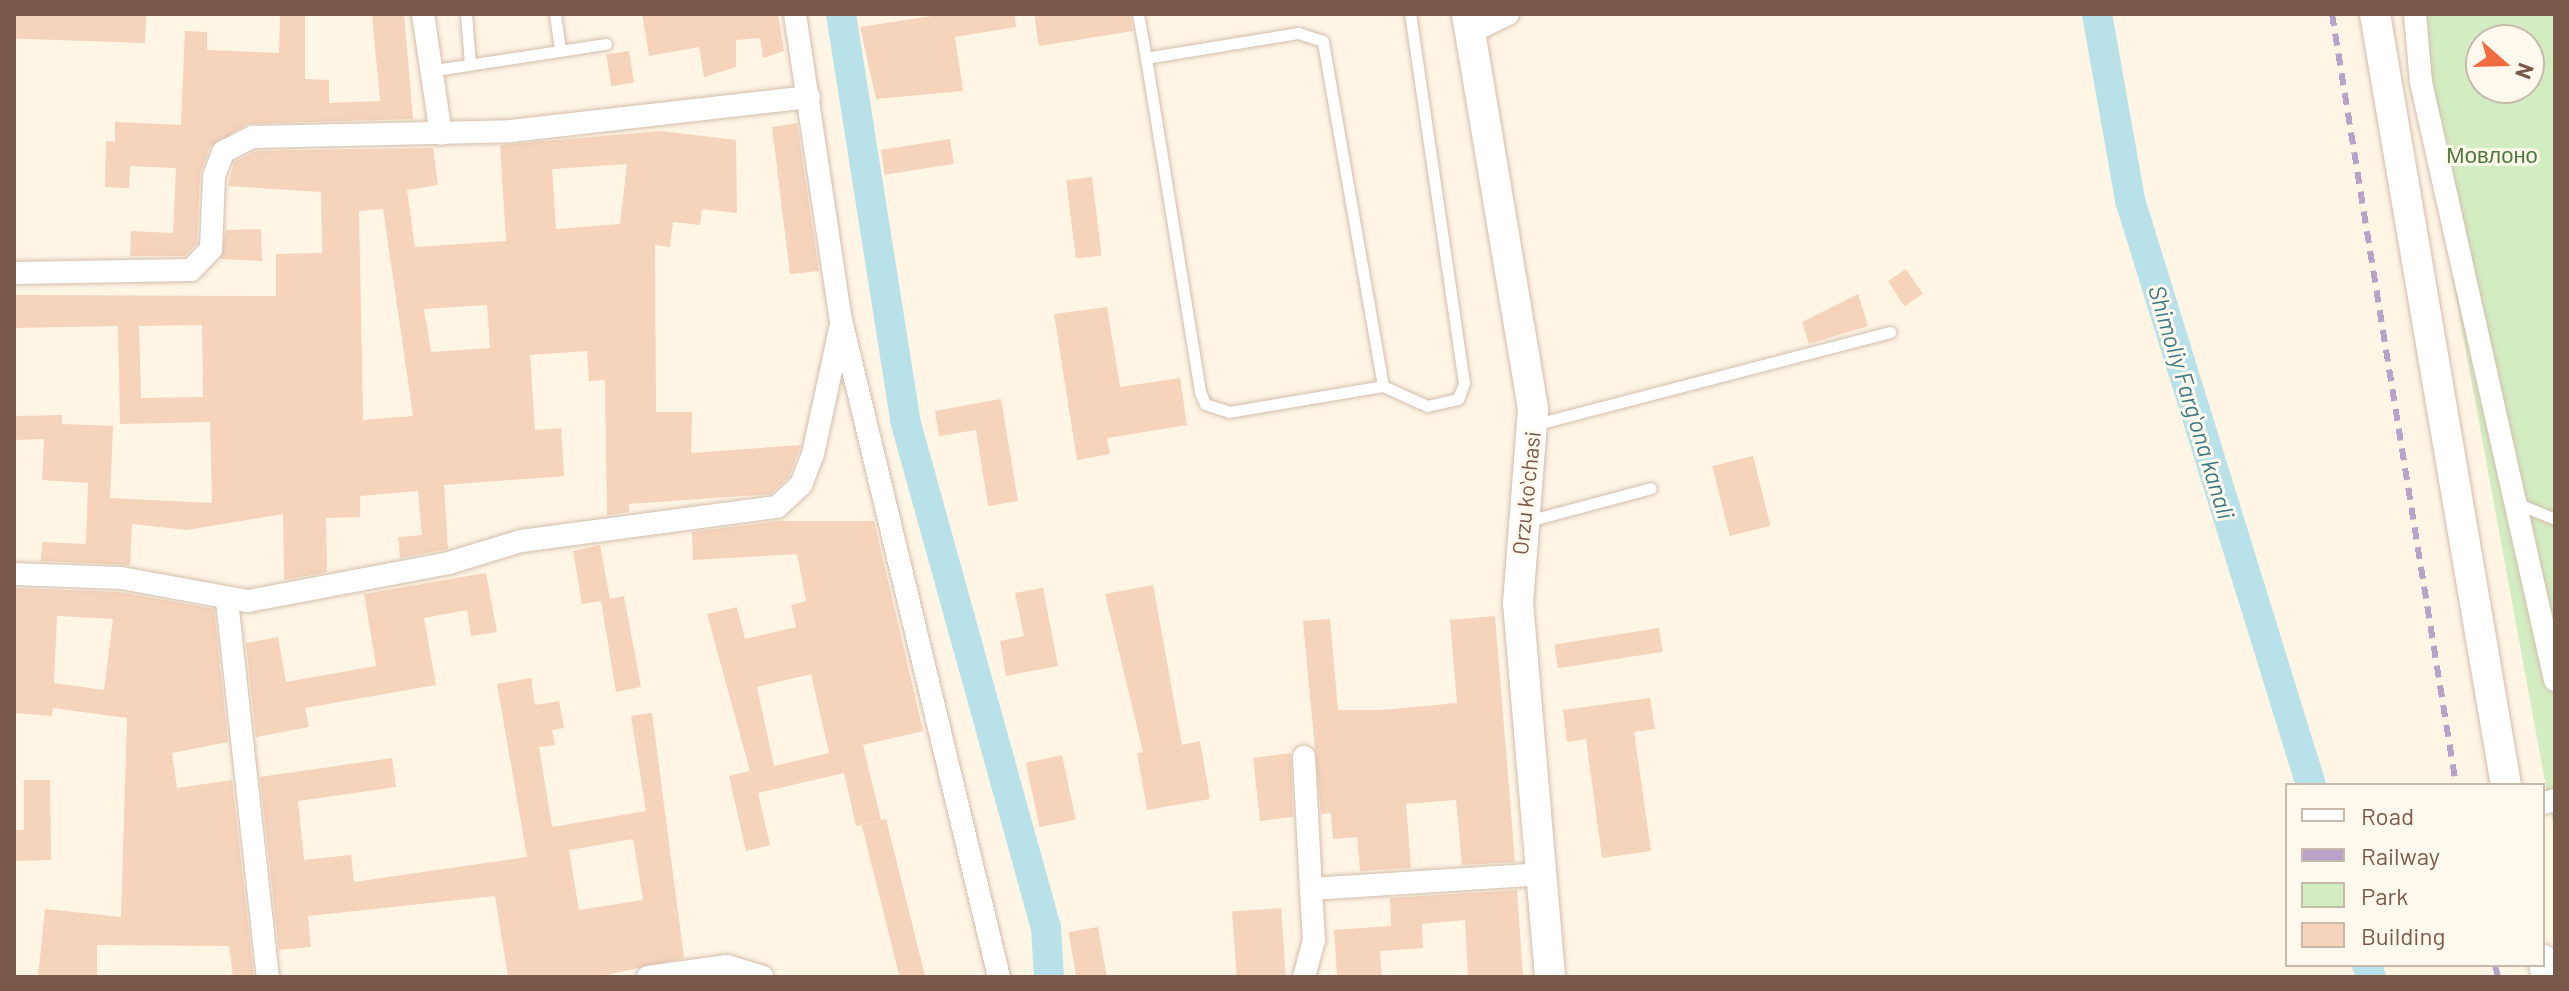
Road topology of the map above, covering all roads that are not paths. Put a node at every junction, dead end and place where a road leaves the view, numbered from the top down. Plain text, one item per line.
1 (423, 14) edge
2 (466, 14) edge
3 (555, 14) edge
4 (795, 14) edge
5 (1138, 14) edge
6 (1410, 14) edge
7 (1508, 14) edge
8 (2375, 14) edge
9 (2415, 14) edge
10 (1470, 22) edge
11 (606, 44) dead end
12 (560, 49) junction
13 (1146, 58) junction
14 (470, 64) junction
15 (429, 71) junction
16 (809, 97) junction
17 (441, 134) junction
18 (14, 273) edge
19 (841, 320) junction
20 (1890, 332) dead end
21 (1383, 386) junction
22 (1533, 425) junction
23 (1651, 488) dead end
24 (2516, 503) junction
25 (2555, 519) edge
26 (1523, 521) junction
27 (14, 574) edge
28 (227, 601) junction
29 (2555, 680) edge
30 (1304, 757) dead end
31 (2506, 783) edge
32 (1541, 874) junction
33 (1311, 889) junction
34 (268, 977) edge
35 (648, 977) edge
36 (762, 977) edge
37 (999, 977) edge
38 (1304, 977) edge
39 (1550, 977) edge

1 - 15 street
2 - 14 lane
3 - 12 lane
4 - 16 street
5 - 13 lane
6 - 21 lane
7 - 10 street
8 - 31 street
9 - 24 street
10 - 22 street, Orzu koʻchasi
11 - 12 lane
12 - 14 lane
13 - 21 lane
13 - 21 lane
14 - 15 lane
15 - 17 street
16 - 17 street
16 - 19 street
17 - 18 street
19 - 28 street
19 - 37 street
20 - 22 lane
22 - 26 street, Orzu koʻchasi
23 - 26 lane
24 - 25 lane
24 - 29 street
26 - 32 street, Orzu koʻchasi
27 - 28 street
28 - 34 street
30 - 33 street
32 - 33 street
32 - 39 street, Orzu koʻchasi
33 - 38 street
35 - 36 street

